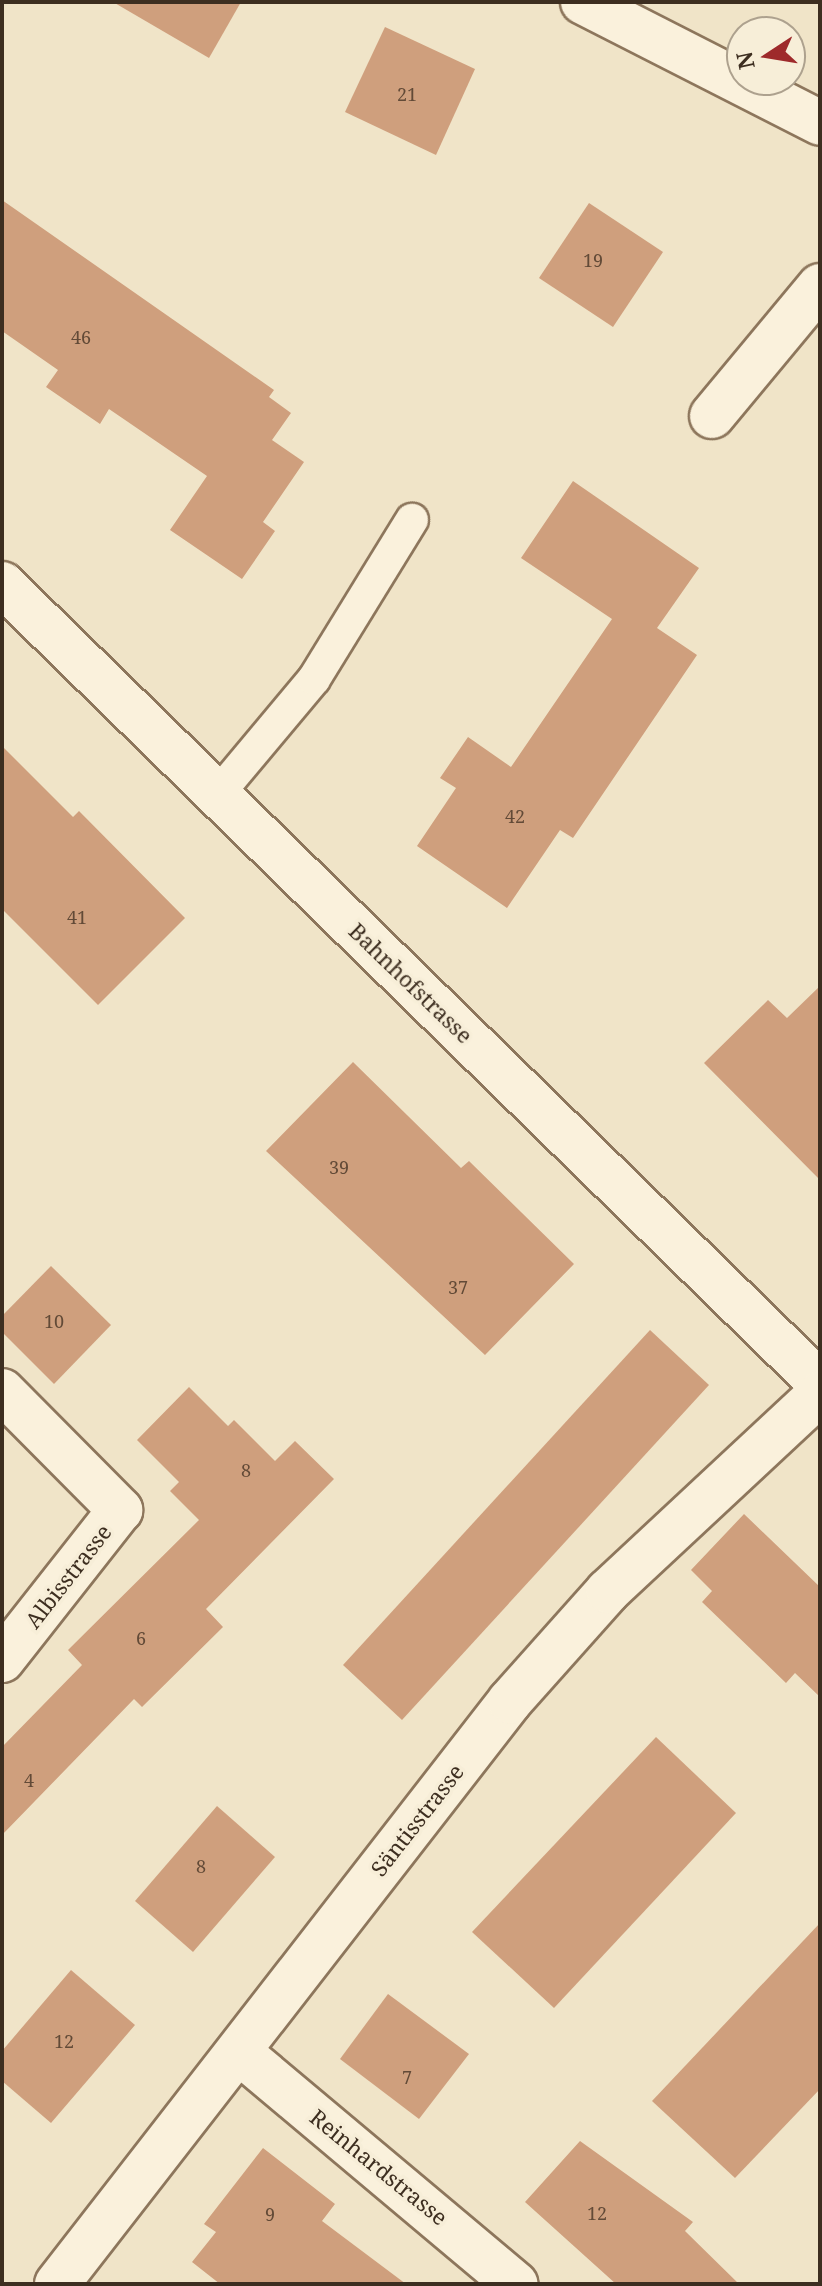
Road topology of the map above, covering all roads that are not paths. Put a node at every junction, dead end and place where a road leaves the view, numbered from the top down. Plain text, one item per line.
1 (583, 2) edge
2 (820, 123) edge
3 (820, 286) edge
4 (712, 416) dead end
5 (412, 520) dead end
6 (2, 584) edge
7 (217, 795) junction
8 (820, 1383) edge
9 (2, 1391) edge
10 (820, 1393) edge
11 (2, 1660) edge
12 (239, 2052) junction
13 (57, 2284) edge
14 (515, 2284) edge

1 - 2 street
3 - 4 street
5 - 7 lane
6 - 7 street, Bahnhofstrasse
7 - 8 street, Bahnhofstrasse
9 - 11 street, Albisstrasse
10 - 12 street, Säntisstrasse
12 - 13 street, Säntisstrasse
12 - 14 street, Reinhardstrasse

